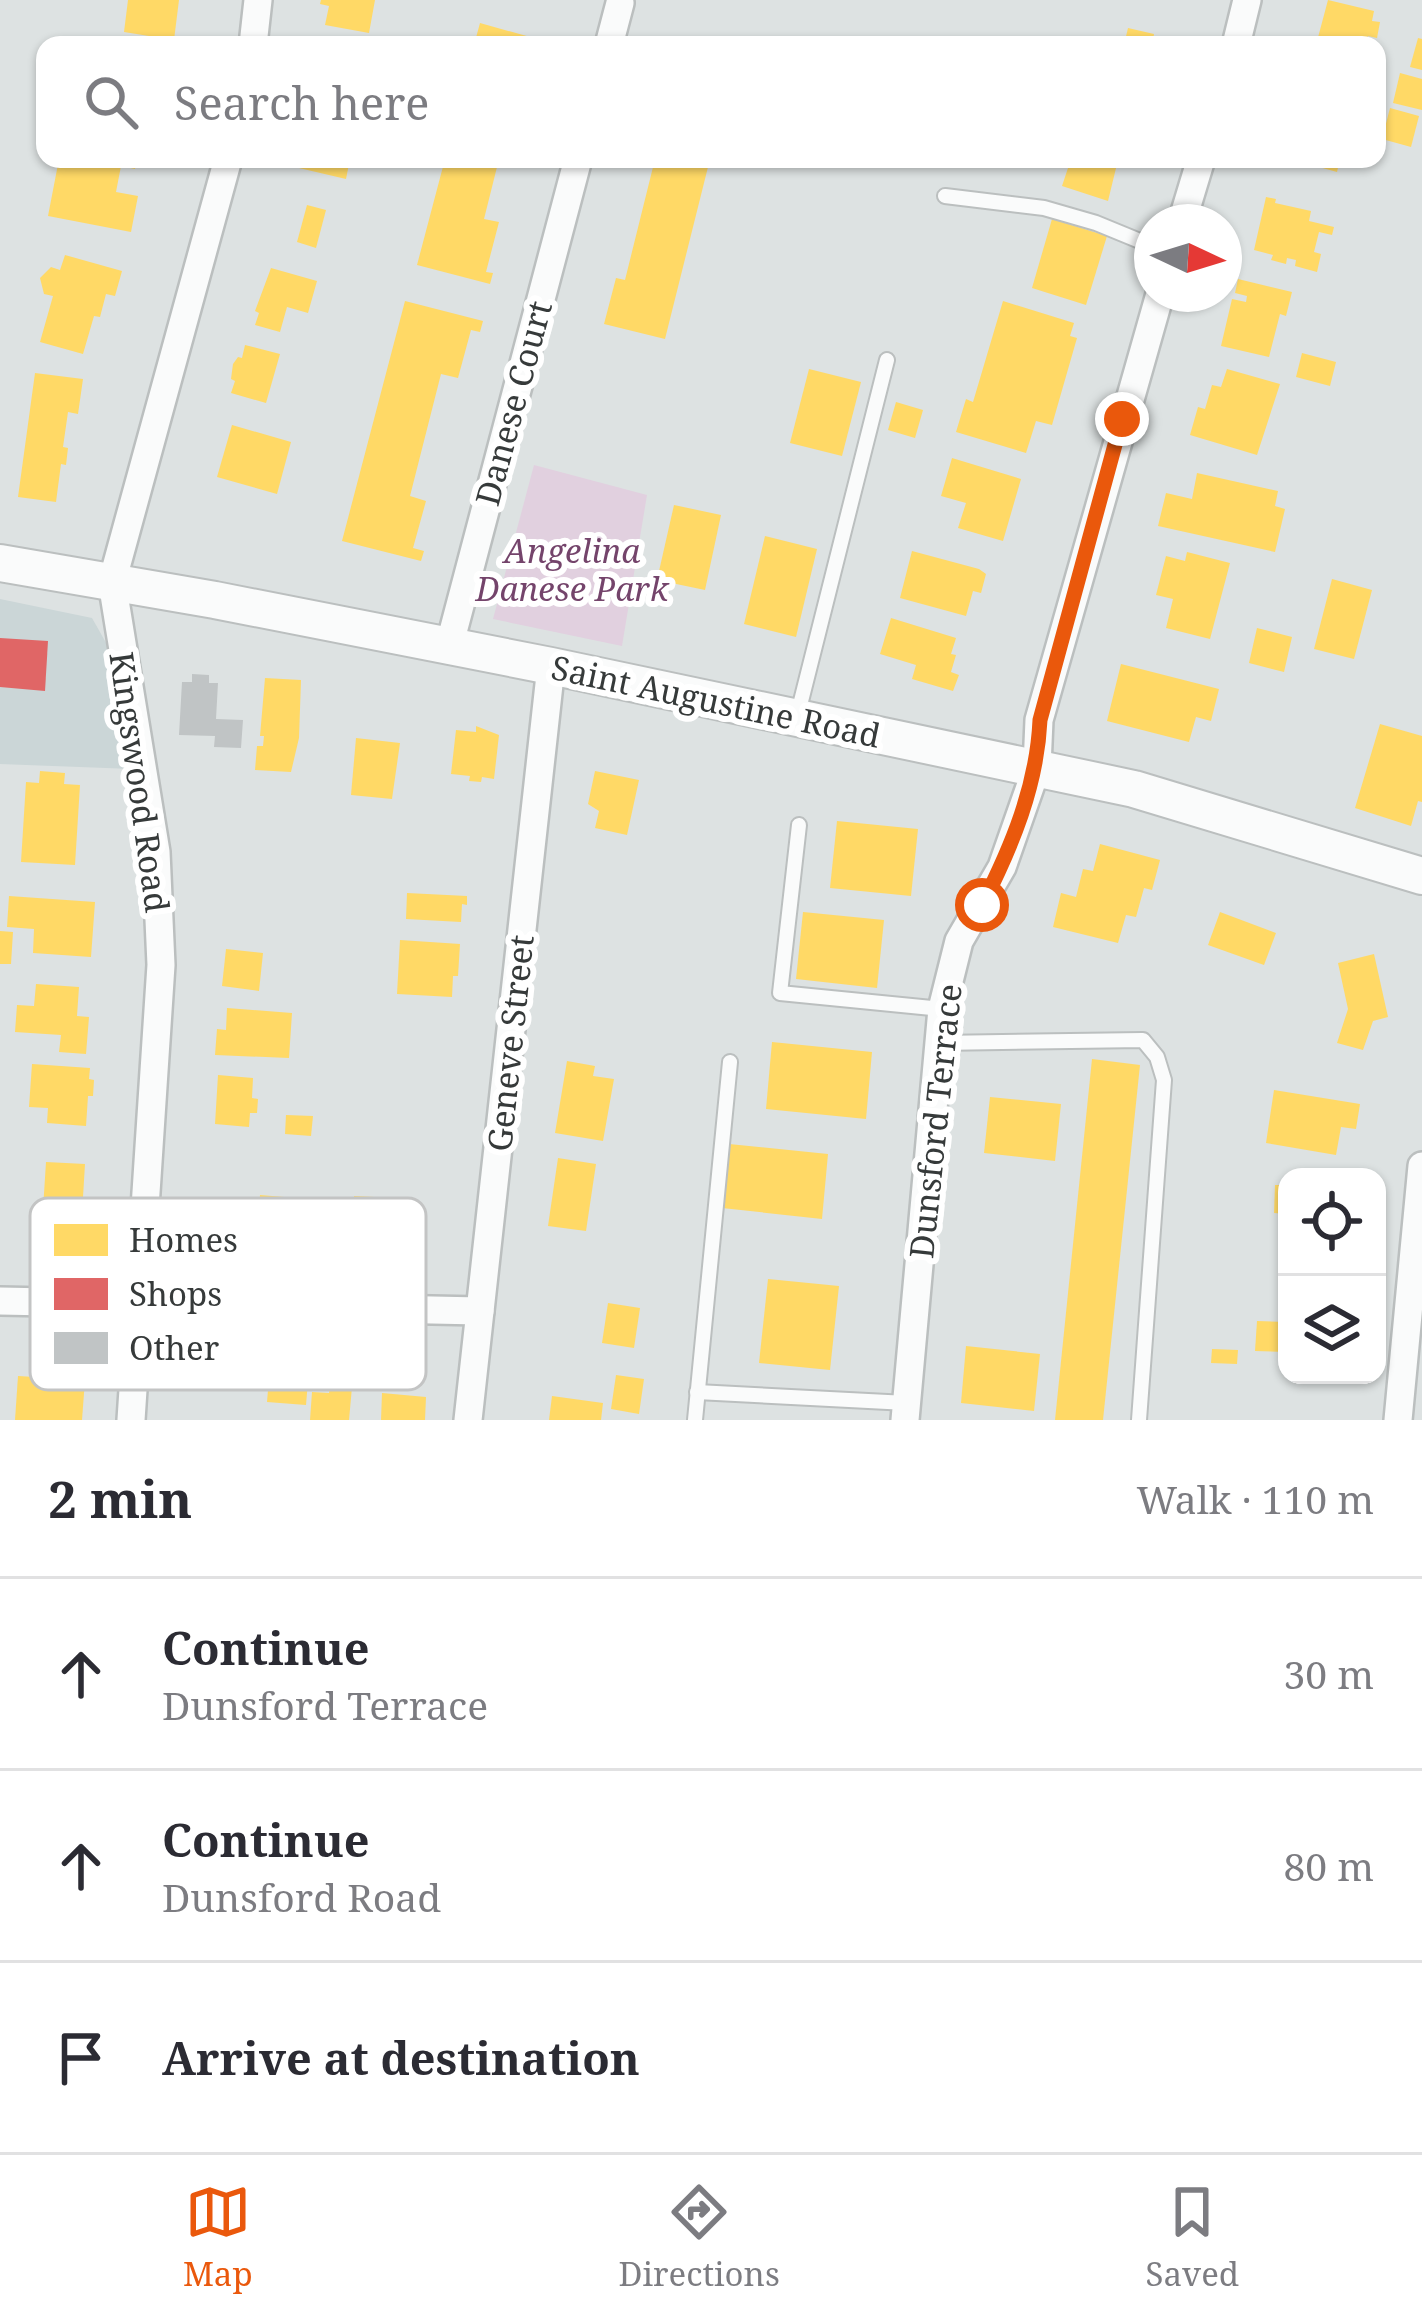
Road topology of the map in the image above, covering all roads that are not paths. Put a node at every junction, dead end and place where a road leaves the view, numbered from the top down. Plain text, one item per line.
1 (258, 0) edge
2 (1247, 0) edge
3 (620, 3) edge
4 (255, 36) edge
5 (611, 36) edge
6 (1238, 36) edge
7 (226, 168) edge
8 (576, 168) edge
9 (1199, 168) edge
10 (945, 196) dead end
11 (1188, 204) edge
12 (1134, 239) edge
13 (1155, 312) edge
14 (887, 360) dead end
15 (0, 562) edge
16 (112, 582) junction
17 (449, 647) junction
18 (551, 667) junction
19 (796, 717) junction
20 (1037, 767) junction
21 (799, 825) dead end
22 (1422, 877) edge
23 (942, 1009) junction
24 (939, 1042) junction
25 (730, 1062) dead end
26 (1422, 1166) edge
27 (145, 1198) edge
28 (0, 1301) edge
29 (30, 1302) edge
30 (426, 1310) edge
31 (480, 1311) junction
32 (133, 1390) edge
33 (697, 1392) junction
34 (906, 1411) edge
35 (131, 1420) edge
36 (468, 1420) edge
37 (694, 1420) edge
38 (1139, 1420) edge
39 (1399, 1420) edge

1 - 4 street
2 - 6 street
3 - 5 street
7 - 16 street, Kingswood Road
8 - 17 street, Danese Court
9 - 11 street
10 - 12 lane
13 - 20 street, Dunsford Terrace
14 - 19 lane
15 - 16 main road, Saint Augustine Road
16 - 17 main road, Saint Augustine Road
16 - 27 street, Kingswood Road
17 - 18 main road, Saint Augustine Road
18 - 19 main road, Saint Augustine Road
18 - 31 street, Geneve Street
19 - 20 main road, Saint Augustine Road
20 - 22 main road, Saint Augustine Road
20 - 23 street, Dunsford Terrace
21 - 23 lane
23 - 24 street, Dunsford Terrace
24 - 34 street, Dunsford Terrace
24 - 38 lane
25 - 33 lane
26 - 39 street
28 - 29 street
30 - 31 street
31 - 36 street, Geneve Street
32 - 35 street, Kingswood Road
33 - 34 lane
33 - 37 lane

